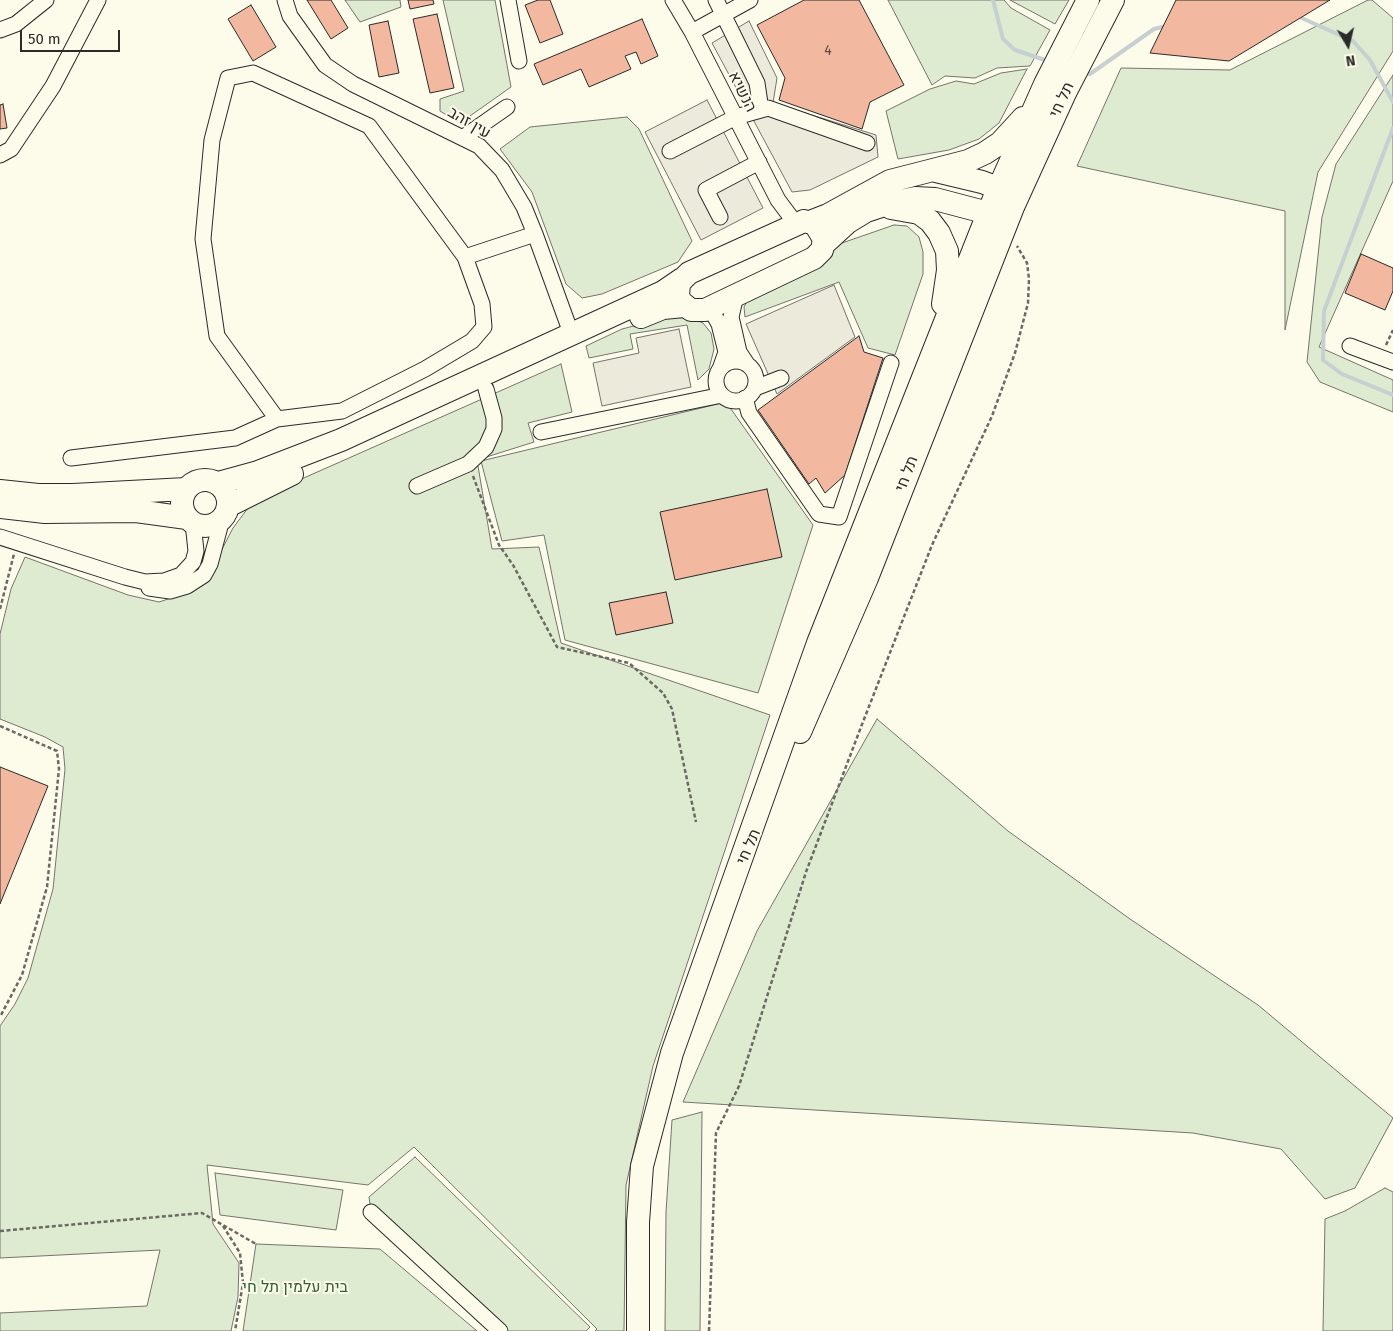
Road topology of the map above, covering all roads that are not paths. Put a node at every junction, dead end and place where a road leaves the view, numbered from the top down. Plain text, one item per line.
1 (46, 0) edge
2 (98, 0) edge
3 (285, 0) edge
4 (508, 0) edge
5 (673, 0) edge
6 (716, 0) edge
7 (750, 0) edge
8 (1088, 0) edge
9 (1113, 0) edge
10 (723, 14) junction
11 (0, 30) edge
12 (692, 32) junction
13 (519, 61) dead end
14 (1038, 100) junction
15 (507, 107) dead end
16 (761, 110) junction
17 (736, 117) junction
18 (464, 137) junction
19 (867, 143) dead end
20 (670, 151) dead end
21 (0, 155) edge
22 (758, 162) junction
23 (923, 171) junction
24 (998, 188) junction
25 (878, 207) junction
26 (1013, 207) junction
27 (988, 213) junction
28 (720, 217) dead end
29 (795, 226) junction
30 (535, 234) junction
31 (824, 244) junction
32 (465, 258) junction
33 (682, 279) junction
34 (736, 295) junction
35 (694, 308) junction
36 (571, 333) junction
37 (937, 342) junction
38 (1350, 346) dead end
39 (891, 362) dead end
40 (1393, 362) edge
41 (747, 364) junction
42 (720, 369) junction
43 (781, 378) dead end
44 (486, 389) junction
45 (750, 393) junction
46 (722, 395) junction
47 (277, 419) junction
48 (541, 432) dead end
49 (70, 458) dead end
50 (218, 483) junction
51 (417, 486) dead end
52 (186, 489) junction
53 (0, 491) edge
54 (0, 507) edge
55 (225, 512) junction
56 (190, 520) junction
57 (0, 538) edge
58 (125, 577) junction
59 (735, 879) junction
60 (371, 1212) dead end
61 (500, 1331) edge
62 (638, 1331) edge

1 - 11 street
2 - 21 street
3 - 18 street, עין זהב
4 - 13 street
5 - 12 street, הנשיא
6 - 10 street
7 - 10 street
8 - 14 highway, תל חי
9 - 26 highway, תל חי
10 - 12 street
10 - 16 street
12 - 17 street, הנשיא
14 - 23 highway
14 - 24 highway, תל חי
15 - 18 street
16 - 17 street
16 - 19 street
17 - 20 street
17 - 22 street, הנשיא
18 - 30 street, עין זהב
22 - 28 street
22 - 29 street, הנשיא
23 - 24 highway
23 - 29 highway
24 - 26 highway
24 - 27 highway, תל חי
25 - 27 highway
25 - 31 highway
25 - 37 highway
26 - 27 highway
26 - 59 highway, תל חי
27 - 37 highway, תל חי
29 - 31 highway
29 - 33 highway
30 - 32 street
30 - 36 street, עין זהב
31 - 34 highway
32 - 47 street
32 - 47 street
33 - 35 highway
33 - 36 highway
34 - 35 highway
34 - 41 street
35 - 42 street
35 - 44 highway
36 - 50 highway
37 - 59 highway, תל חי
38 - 40 street
39 - 45 street
41 - 42 street
41 - 45 street
42 - 46 street
43 - 45 street
44 - 51 street
44 - 55 highway
45 - 46 street
46 - 48 street
47 - 49 street
50 - 52 highway
50 - 55 highway
52 - 53 highway
52 - 56 highway
54 - 56 highway
55 - 56 highway
55 - 58 street
56 - 58 street
57 - 58 street
59 - 62 highway
60 - 61 street

